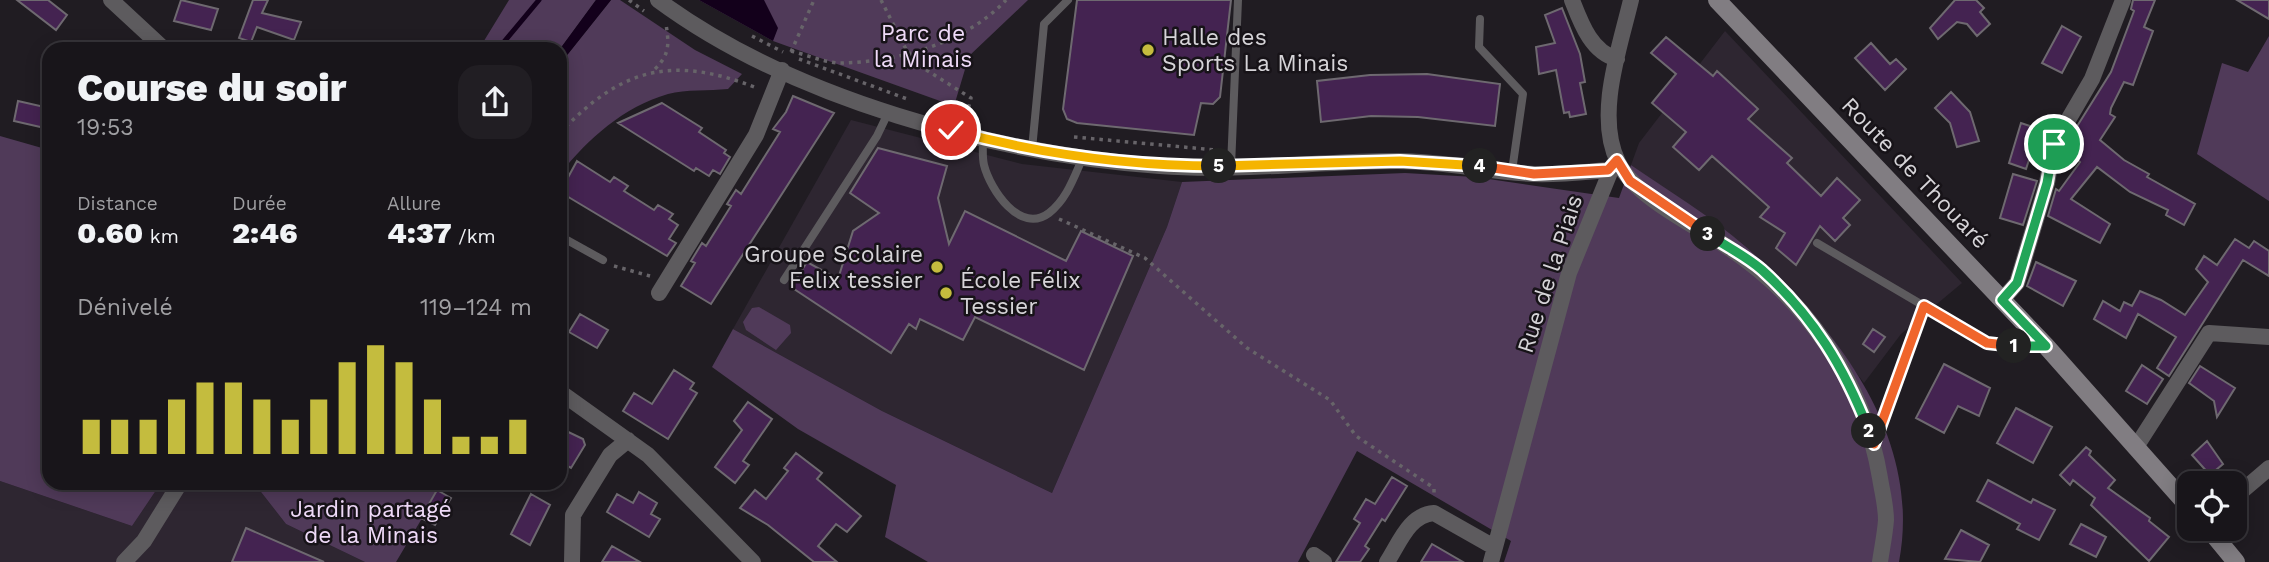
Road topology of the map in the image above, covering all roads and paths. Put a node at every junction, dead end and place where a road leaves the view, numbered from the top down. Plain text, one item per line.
1 (111, 0) edge
2 (814, 0) edge
3 (881, 0) edge
4 (1006, 0) edge
5 (1068, 0) edge
6 (1238, 0) edge
7 (1572, 0) edge
8 (1631, 0) edge
9 (1717, 0) edge
10 (2123, 0) edge
11 (662, 3) edge
12 (1480, 19) dead end
13 (744, 32) dead end
14 (156, 42) edge
15 (907, 52) junction
16 (1617, 59) junction
17 (785, 65) junction
18 (655, 69) junction
19 (917, 103) dead end
20 (888, 113) junction
21 (953, 115) dead end
22 (976, 122) dead end
23 (567, 126) edge
24 (964, 126) junction
25 (1071, 137) dead end
26 (983, 138) junction
27 (1032, 149) junction
28 (1083, 157) junction
29 (1232, 158) junction
30 (1613, 165) junction
31 (1512, 171) junction
32 (1048, 214) junction
33 (567, 240) edge
34 (1817, 243) dead end
35 (603, 260) joint
36 (668, 278) junction
37 (784, 280) dead end
38 (659, 293) dead end
39 (2002, 300) junction
40 (1924, 306) junction
41 (2269, 337) edge
42 (2046, 346) junction
43 (567, 397) edge
44 (628, 439) junction
45 (1874, 444) junction
46 (2136, 447) junction
47 (2269, 468) edge
48 (2247, 487) edge
49 (176, 490) edge
50 (2177, 493) edge
51 (1434, 513) junction
52 (2219, 541) edge
53 (1492, 555) edge
54 (124, 562) edge
55 (572, 562) edge
56 (752, 562) edge
57 (1387, 562) edge
58 (1880, 562) edge
59 (2236, 562) edge

1 - 14 street
2 - 17 path
3 - 15 path
4 - 15 path
5 - 27 lane
6 - 29 lane
7 - 16 street
8 - 16 street
9 - 39 street, Route de Thouaré
10 - 39 street
11 - 17 street
11 - 18 path
12 - 31 lane
13 - 17 path
15 - 17 path
15 - 24 path
16 - 30 street
17 - 18 path
17 - 19 path
17 - 20 street
17 - 36 street
18 - 23 path
20 - 24 street
20 - 37 lane
21 - 24 path
22 - 24 path
24 - 26 street
25 - 29 path
26 - 27 street
26 - 32 lane
27 - 28 street
28 - 29 street
28 - 32 lane
29 - 31 street
30 - 31 street
30 - 45 street
30 - 53 street, Rue de la Piais
32 - 51 path
33 - 35 lane
34 - 40 lane
35 - 36 path
36 - 38 street
39 - 42 street, Route de Thouaré
40 - 42 lane
40 - 45 path
41 - 46 street
42 - 46 street, Route de Thouaré
43 - 44 street
44 - 55 street
44 - 56 street
45 - 58 street
46 - 50 street, Route de Thouaré
47 - 48 street
49 - 54 street
51 - 53 street
51 - 57 street
52 - 59 street

